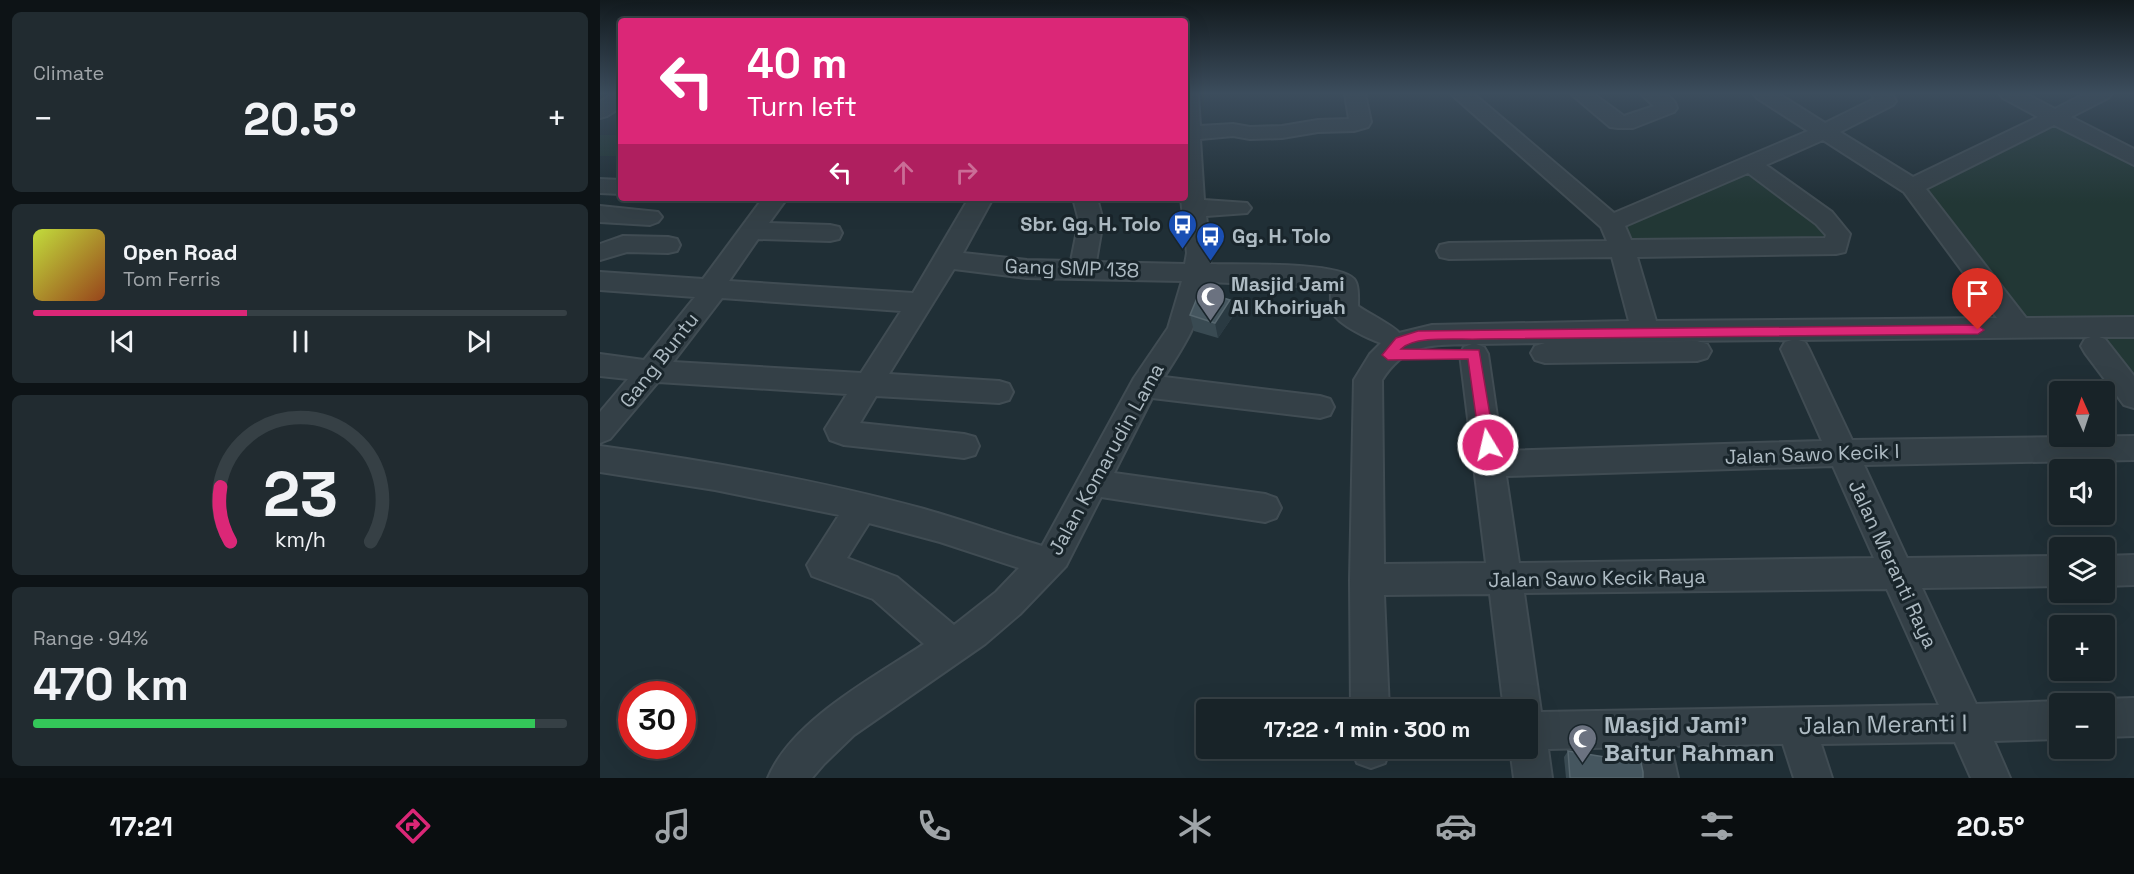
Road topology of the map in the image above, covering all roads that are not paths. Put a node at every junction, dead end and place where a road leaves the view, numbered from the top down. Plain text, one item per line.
1 (1229, 130) edge
2 (1241, 130) edge
3 (1292, 130) edge
4 (1503, 130) edge
5 (1821, 130) edge
6 (1827, 130) edge
7 (2030, 130) edge
8 (2080, 130) edge
9 (1824, 132) junction
10 (1189, 133) joint
11 (2134, 158) edge
12 (1750, 164) junction
13 (600, 186) edge
14 (618, 187) edge
15 (1912, 187) junction
16 (772, 201) dead end
17 (979, 201) edge
18 (1086, 201) edge
19 (1193, 208) junction
20 (1239, 208) dead end
21 (600, 214) edge
22 (650, 217) dead end
23 (1611, 223) junction
24 (752, 231) junction
25 (830, 233) dead end
26 (668, 245) dead end
27 (1622, 248) junction
28 (1449, 251) dead end
29 (600, 252) edge
30 (946, 260) junction
31 (1082, 270) junction
32 (1197, 274) junction
33 (602, 285) edge
34 (714, 288) junction
35 (920, 303) junction
36 (2134, 327) edge
37 (2020, 329) junction
38 (1646, 331) junction
39 (1898, 339) junction
40 (1709, 341) junction
41 (1388, 345) junction
42 (2095, 345) junction
43 (2134, 345) edge
44 (1795, 349) junction
45 (1474, 354) junction
46 (600, 365) edge
47 (650, 371) junction
48 (870, 384) junction
49 (1144, 386) junction
50 (999, 392) dead end
51 (2134, 397) edge
52 (1320, 407) dead end
53 (600, 431) edge
54 (964, 446) dead end
55 (2134, 448) edge
56 (1843, 453) junction
57 (600, 459) edge
58 (1491, 464) junction
59 (1093, 483) junction
60 (862, 507) junction
61 (1265, 508) dead end
62 (1048, 563) junction
63 (2134, 570) edge
64 (2049, 571) edge
65 (2115, 571) edge
66 (1898, 574) junction
67 (1367, 580) junction
68 (1506, 580) junction
69 (952, 646) junction
70 (1370, 699) edge
71 (1522, 699) edge
72 (2134, 717) edge
73 (2115, 718) edge
74 (2049, 720) edge
75 (1966, 723) junction
76 (1796, 725) junction
77 (1647, 727) junction
78 (1538, 732) edge
79 (1530, 759) edge
80 (787, 778) edge
81 (1533, 778) edge
82 (1659, 778) edge
83 (1813, 778) edge
84 (1991, 778) edge

1 - 10 street
2 - 3 street
4 - 23 street
5 - 9 street
6 - 9 street
7 - 15 street
8 - 11 street
9 - 12 street
9 - 15 street
10 - 19 street, Jalan Komarudin Lama
12 - 23 street
12 - 27 street
13 - 14 street
15 - 37 street
16 - 24 street, Gang Buntu
17 - 30 street
18 - 31 street
19 - 20 street
19 - 32 street, Jalan Komarudin Lama
21 - 22 street
23 - 27 street
24 - 25 street
24 - 34 street, Gang Buntu
26 - 29 street
27 - 28 street
27 - 38 street
30 - 31 street, Gang SMP 138
30 - 35 street
31 - 32 street, Gang SMP 138
32 - 41 street, Gang SMP 138
32 - 49 street, Jalan Komarudin Lama
33 - 34 street
34 - 35 street
34 - 47 street, Gang Buntu
35 - 48 street
36 - 37 street
37 - 39 street
38 - 40 street
38 - 41 street
39 - 40 street
39 - 42 street
39 - 44 street
40 - 44 street
40 - 45 street
41 - 45 street
41 - 67 street
42 - 43 street
42 - 51 street
44 - 56 street, Jalan Meranti Raya
45 - 58 street
46 - 47 street
47 - 48 street
47 - 53 street, Gang Buntu
48 - 50 street
48 - 54 street
49 - 52 street
49 - 59 street, Jalan Komarudin Lama
55 - 56 street, Jalan Sawo Kecik I
56 - 58 street, Jalan Sawo Kecik I
56 - 66 street, Jalan Meranti Raya
57 - 60 street
58 - 68 street
59 - 61 street
59 - 62 street, Jalan Komarudin Lama
60 - 62 street
60 - 69 street
62 - 69 street, Jalan Komarudin Lama
63 - 65 street
64 - 66 street, Jalan Sawo Kecik Raya
66 - 68 street, Jalan Sawo Kecik Raya
66 - 75 street, Jalan Meranti Raya
67 - 68 street, Jalan Sawo Kecik Raya
67 - 70 street
68 - 71 street
69 - 80 street, Jalan Komarudin Lama
72 - 73 street
74 - 75 street, Jalan Meranti I
75 - 76 street, Jalan Meranti I
75 - 84 street, Jalan Meranti Raya
76 - 77 street, Jalan Meranti I
76 - 83 street
77 - 78 street, Jalan Meranti I
77 - 82 street
79 - 81 street

